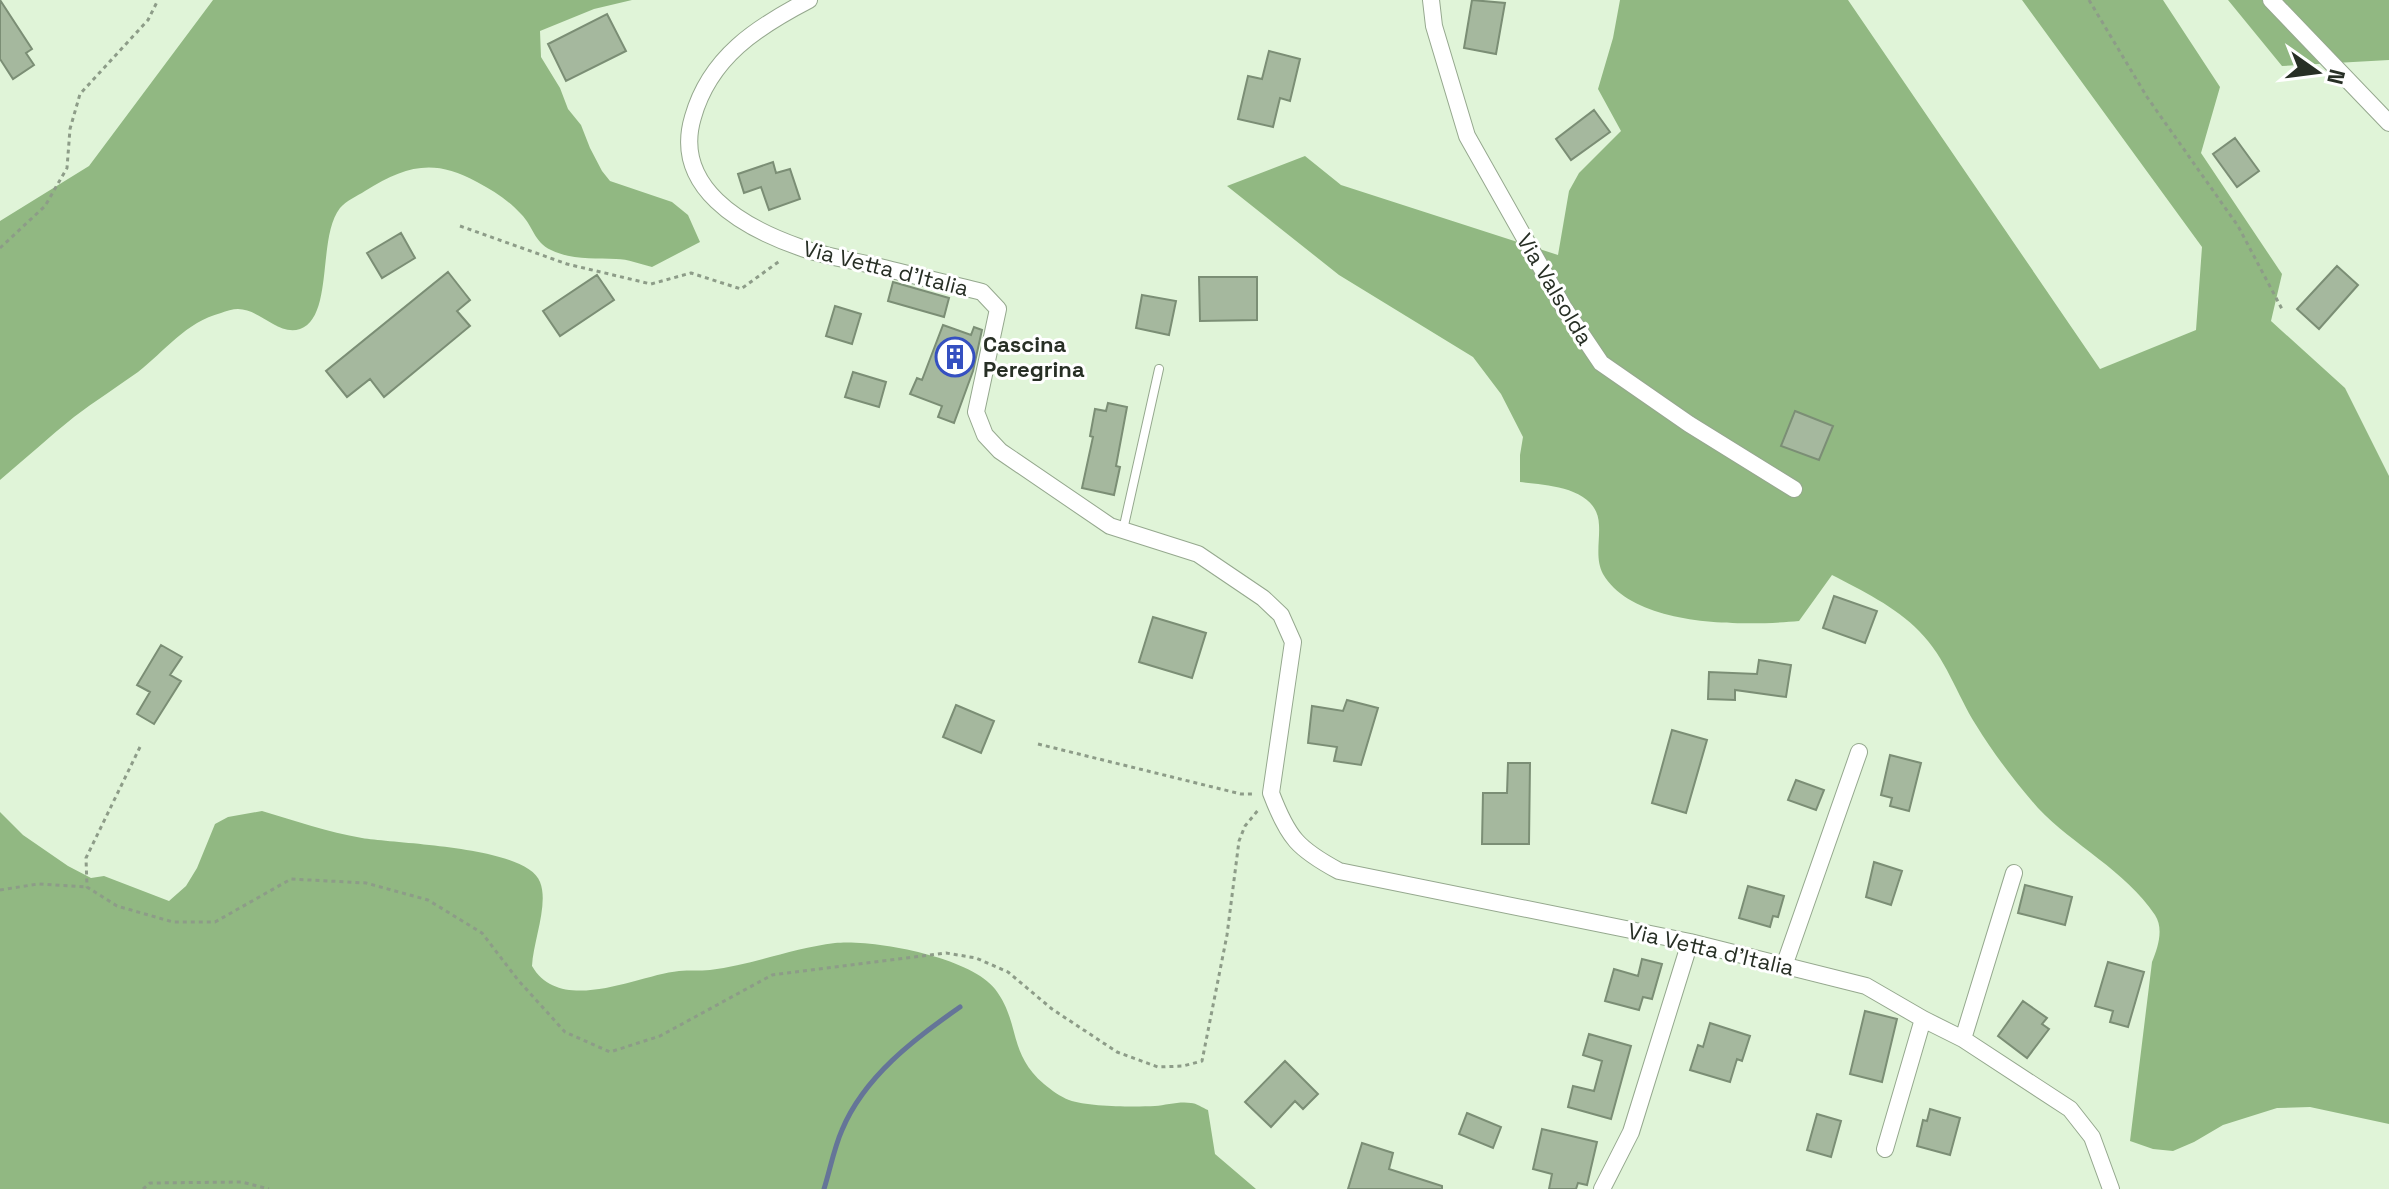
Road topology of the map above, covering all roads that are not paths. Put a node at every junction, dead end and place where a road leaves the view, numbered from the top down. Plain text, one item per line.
1 (809, 0) edge
2 (1431, 0) edge
3 (2271, 0) edge
4 (2389, 123) edge
5 (1159, 369) dead end
6 (1794, 489) dead end
7 (1123, 530) junction
8 (1859, 752) dead end
9 (2014, 873) dead end
10 (1690, 942) junction
11 (1784, 966) junction
12 (1923, 1019) junction
13 (1963, 1039) junction
14 (1885, 1149) dead end
15 (1602, 1189) edge
16 (2111, 1189) edge

1 - 7 street, Via Vetta d'Italia
2 - 6 street, Via Valsolda
3 - 4 street
5 - 7 lane
7 - 10 street, Via Vetta d'Italia
8 - 11 street
9 - 13 street
10 - 11 street, Via Vetta d'Italia
10 - 15 street
11 - 12 street, Via Vetta d'Italia
12 - 13 street, Via Vetta d'Italia
12 - 14 street
13 - 16 street, Via Vetta d'Italia

